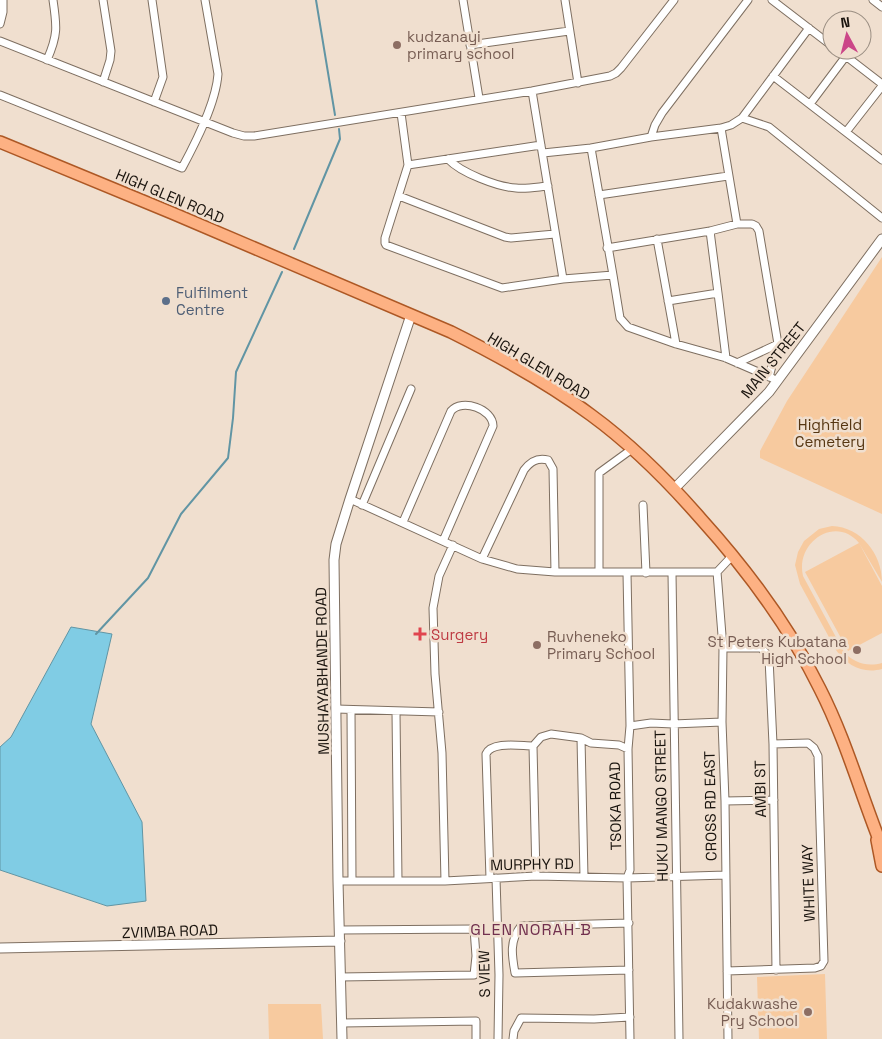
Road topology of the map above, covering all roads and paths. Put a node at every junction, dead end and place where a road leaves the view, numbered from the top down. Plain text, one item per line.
1 (3, 0) edge
2 (53, 0) edge
3 (103, 0) edge
4 (152, 0) edge
5 (205, 0) edge
6 (463, 0) edge
7 (565, 0) edge
8 (674, 0) edge
9 (748, 0) edge
10 (772, 0) edge
11 (873, 0) edge
12 (882, 7) edge
13 (0, 24) edge
14 (809, 28) junction
15 (569, 31) junction
16 (822, 38) edge
17 (0, 41) edge
18 (470, 45) junction
19 (48, 60) junction
20 (843, 60) edge
21 (851, 60) edge
22 (773, 76) junction
23 (103, 82) junction
24 (578, 82) junction
25 (882, 85) edge
26 (532, 91) junction
27 (0, 95) edge
28 (479, 98) junction
29 (154, 102) junction
30 (810, 104) junction
31 (401, 113) junction
32 (742, 118) junction
33 (204, 120) junction
34 (721, 128) junction
35 (846, 132) junction
36 (651, 137) junction
37 (0, 142) edge
38 (541, 145) junction
39 (591, 148) junction
40 (543, 153) junction
41 (448, 159) junction
42 (882, 160) edge
43 (408, 165) junction
44 (728, 176) junction
45 (548, 186) junction
46 (599, 195) junction
47 (399, 196) junction
48 (882, 218) edge
49 (737, 224) junction
50 (710, 231) junction
51 (555, 234) junction
52 (658, 239) junction
53 (882, 239) edge
54 (607, 248) junction
55 (612, 275) junction
56 (563, 279) junction
57 (718, 293) junction
58 (668, 301) junction
59 (411, 315) junction
60 (676, 344) junction
61 (778, 344) junction
62 (726, 358) junction
63 (737, 363) junction
64 (773, 379) junction
65 (411, 389) dead end
66 (632, 449) junction
67 (674, 489) junction
68 (350, 499) junction
69 (362, 505) junction
70 (643, 505) dead end
71 (403, 522) junction
72 (443, 541) junction
73 (453, 546) junction
74 (733, 555) junction
75 (482, 559) junction
76 (555, 572) junction
77 (599, 572) junction
78 (717, 572) junction
79 (627, 573) junction
80 (646, 573) junction
81 (672, 573) junction
82 (723, 648) junction
83 (336, 709) junction
84 (351, 710) junction
85 (396, 712) junction
86 (439, 712) junction
87 (722, 722) junction
88 (673, 724) junction
89 (630, 726) junction
90 (581, 738) junction
91 (773, 744) junction
92 (533, 746) junction
93 (628, 749) junction
94 (774, 800) junction
95 (725, 801) junction
96 (876, 831) junction
97 (882, 847) edge
98 (882, 866) edge
99 (726, 875) junction
100 (536, 876) junction
101 (676, 876) junction
102 (584, 877) junction
103 (493, 878) junction
104 (627, 878) junction
105 (352, 880) junction
106 (338, 881) junction
107 (398, 881) junction
108 (445, 881) junction
109 (629, 923) junction
110 (340, 930) junction
111 (340, 941) junction
112 (0, 948) edge
113 (629, 970) junction
114 (776, 970) junction
115 (728, 971) junction
116 (340, 976) junction
117 (630, 1016) junction
118 (342, 1023) junction
119 (342, 1039) edge
120 (476, 1039) edge
121 (498, 1039) edge
122 (513, 1039) edge
123 (630, 1039) edge
124 (679, 1039) edge
125 (728, 1039) edge

1 - 13 street
2 - 19 street
3 - 23 street
4 - 29 street
5 - 33 street
6 - 18 street
7 - 15 street
8 - 24 street
9 - 36 street
10 - 14 street
11 - 12 street
14 - 16 street
14 - 22 street
15 - 18 street
15 - 24 street
17 - 19 street
18 - 28 street
19 - 23 street
20 - 30 street
21 - 25 street
22 - 30 street
22 - 32 street
23 - 29 street
24 - 26 street
25 - 35 street
26 - 28 street
26 - 38 street
27 - 33 street
28 - 31 street
29 - 33 street
30 - 35 street
31 - 33 street
31 - 43 street
32 - 34 street
32 - 48 street
34 - 36 street
34 - 44 street
35 - 42 street
36 - 39 street
37 - 59 main road, HIGH GLEN ROAD
38 - 40 street
38 - 41 street
39 - 40 street
39 - 46 street
40 - 45 street
41 - 43 street
41 - 45 street
43 - 47 street
44 - 46 street
44 - 49 street
45 - 51 street
46 - 54 street
47 - 51 street
47 - 56 street
49 - 50 street
49 - 61 street
50 - 52 street
50 - 57 street
51 - 56 street
52 - 54 street
52 - 58 street
53 - 64 street, MAIN STREET
54 - 55 street
55 - 56 street
55 - 60 street
57 - 58 street
57 - 62 street
58 - 60 street
59 - 66 main road, HIGH GLEN ROAD
59 - 68 street, MUSHAYABHANDE ROAD
60 - 62 street
61 - 63 street
61 - 64 street
62 - 63 street
63 - 64 street
64 - 67 street, MAIN STREET
65 - 69 street
66 - 67 main road, HIGH GLEN ROAD
66 - 77 street
67 - 74 main road, HIGH GLEN ROAD
68 - 69 street
68 - 83 street, MUSHAYABHANDE ROAD
69 - 71 street
70 - 80 street
71 - 72 street
71 - 72 street
72 - 73 street
73 - 75 street
73 - 86 street
74 - 78 street
74 - 96 main road, HIGH GLEN ROAD
75 - 76 street
75 - 76 street
76 - 77 street
77 - 79 street
78 - 81 street
78 - 82 street, CROSS RD EAST
79 - 80 street
79 - 89 street, TSOKA ROAD
80 - 81 street
81 - 88 street, HUKU MANGO STREET
82 - 87 street, CROSS RD EAST
82 - 91 street, AMBI ST
83 - 84 street
83 - 106 street, MUSHAYABHANDE ROAD
84 - 85 street
84 - 105 street
85 - 86 street
85 - 107 street
86 - 108 street
87 - 88 street
87 - 95 street, CROSS RD EAST
88 - 89 street
88 - 101 street, HUKU MANGO STREET
89 - 93 street, TSOKA ROAD
90 - 92 street
90 - 93 street
90 - 102 street
91 - 94 street, AMBI ST
91 - 114 street, WHITE WAY
92 - 100 street
92 - 103 street, S VIEW
93 - 104 street, TSOKA ROAD
94 - 95 street
94 - 114 street, AMBI ST
95 - 99 street, CROSS RD EAST
96 - 97 main road, HIGH GLEN ROAD
96 - 98 main road, HIGH GLEN ROAD
99 - 101 street, MURPHY RD
99 - 115 street, CROSS RD EAST
100 - 102 street, MURPHY RD
100 - 103 street, MURPHY RD
101 - 104 street, MURPHY RD
101 - 124 street, HUKU MANGO STREET
102 - 104 street, MURPHY RD
103 - 108 street, MURPHY RD
103 - 121 street, S VIEW
104 - 109 street, TSOKA ROAD
105 - 106 street, MURPHY RD
105 - 107 street, MURPHY RD
106 - 110 street, MUSHAYABHANDE ROAD
107 - 108 street, MURPHY RD
109 - 113 street, TSOKA ROAD
109 - 113 street
110 - 111 street, MUSHAYABHANDE ROAD
110 - 116 street
111 - 112 street, ZVIMBA ROAD
111 - 116 street, MUSHAYABHANDE ROAD
113 - 117 street, TSOKA ROAD
114 - 115 street, WHITE WAY
115 - 125 street, CROSS RD EAST
116 - 118 street, MUSHAYABHANDE ROAD
117 - 122 street
117 - 123 street, TSOKA ROAD
118 - 119 street, MUSHAYABHANDE ROAD
118 - 120 street

